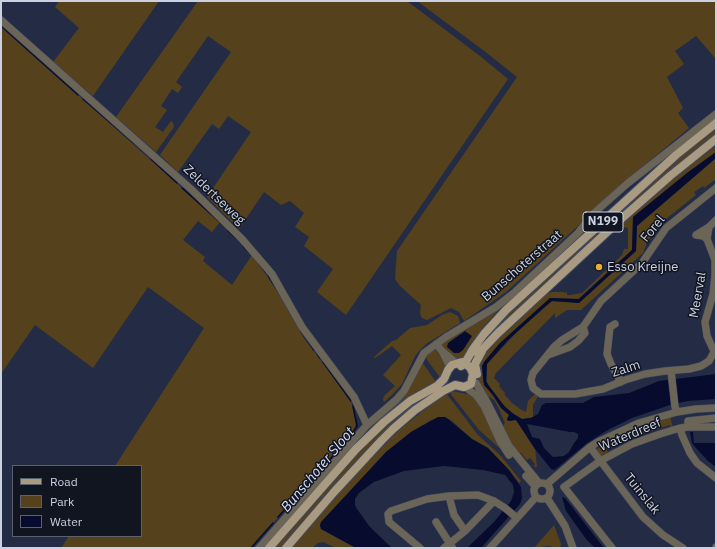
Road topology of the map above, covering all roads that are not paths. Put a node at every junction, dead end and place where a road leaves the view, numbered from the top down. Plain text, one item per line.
1 (1, 20) edge
2 (716, 114) edge
3 (716, 123) edge
4 (716, 139) edge
5 (716, 188) edge
6 (716, 220) edge
7 (709, 227) junction
8 (707, 239) junction
9 (615, 324) dead end
10 (583, 327) junction
11 (436, 344) junction
12 (715, 354) edge
13 (546, 356) junction
14 (457, 372) junction
15 (671, 374) junction
16 (621, 382) junction
17 (472, 385) junction
18 (541, 394) joint
19 (716, 408) edge
20 (676, 410) junction
21 (716, 418) edge
22 (367, 425) junction
23 (688, 427) junction
24 (716, 427) edge
25 (680, 428) junction
26 (591, 449) junction
27 (600, 460) junction
28 (716, 478) edge
29 (537, 485) junction
30 (548, 485) junction
31 (449, 496) junction
32 (536, 497) junction
33 (547, 498) junction
34 (494, 502) junction
35 (514, 516) junction
36 (436, 522) dead end
37 (465, 531) junction
38 (448, 547) edge
39 (259, 548) edge
40 (269, 548) edge
41 (286, 548) edge
42 (420, 548) edge
43 (490, 548) edge
44 (573, 548) edge
45 (612, 548) edge
46 (683, 548) edge

1 - 22 street, Zeldertseweg
2 - 11 street, Bunschoterstraat
3 - 14 main road, Bunschoterstraat / N199
4 - 14 main road, Bunschoterstraat / N199
5 - 10 street, Forel
6 - 7 street, Meerval
7 - 8 street
7 - 8 street, Meerval
8 - 12 street, Meerval
9 - 16 street
10 - 13 street, Forel
10 - 13 street, Forel
11 - 14 street
11 - 22 street, Bunschoterstraat
12 - 15 street, Zalm
13 - 18 street, Forel
14 - 17 main road
14 - 17 main road, N199
14 - 40 main road, Bunschoterstraat / N199
14 - 41 main road
15 - 16 street, Zalm
15 - 20 street
16 - 18 street, Zalm
17 - 29 street
17 - 29 street
19 - 20 street, Waterdreef
20 - 26 street, Waterdreef
21 - 23 street, Waterdreef
22 - 39 street, Bunschoterstraat
23 - 24 street, Waterdreef
23 - 25 street, Waterdreef
25 - 27 street, Waterdreef
25 - 28 street
26 - 27 street, Tuinslak
26 - 30 street, Waterdreef
27 - 45 street, Waterdreef
27 - 46 street, Tuinslak
29 - 30 street
29 - 32 street
30 - 33 street
31 - 34 street
31 - 37 street
31 - 42 street
32 - 33 street
32 - 35 street
33 - 44 street
34 - 35 street
34 - 37 street
35 - 43 street
36 - 38 street
37 - 38 street

